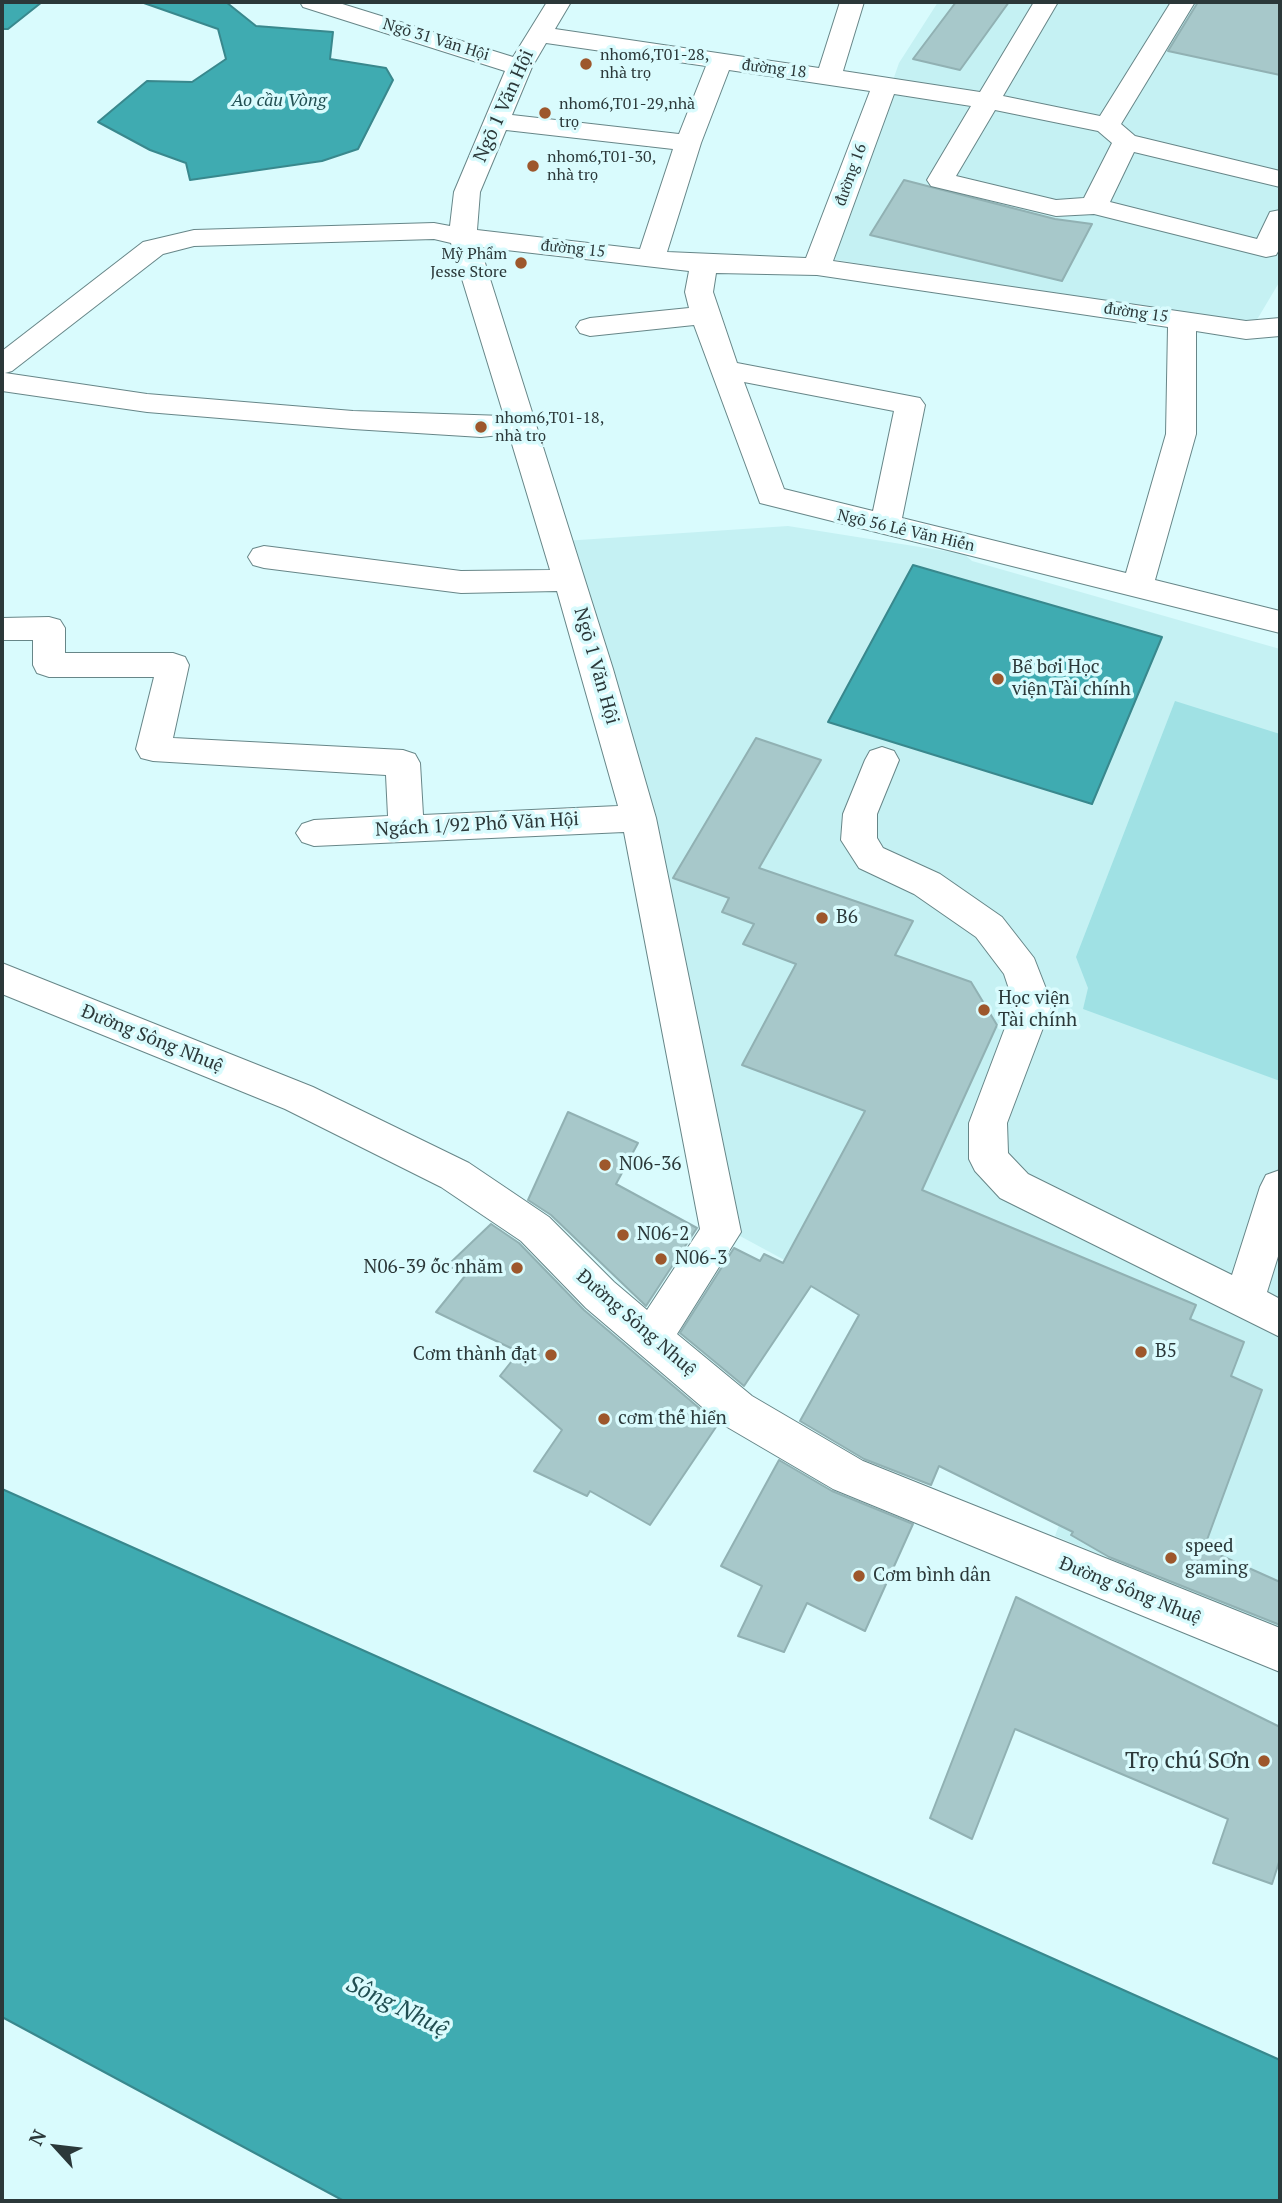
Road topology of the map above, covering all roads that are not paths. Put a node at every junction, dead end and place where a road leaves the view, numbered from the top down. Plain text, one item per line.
1 (312, 2) edge
2 (559, 2) edge
3 (852, 2) edge
4 (1046, 2) edge
5 (1183, 2) edge
6 (538, 34) junction
7 (720, 62) junction
8 (519, 66) junction
9 (829, 76) junction
10 (885, 83) junction
11 (985, 100) junction
12 (496, 121) junction
13 (1117, 134) junction
14 (688, 143) junction
15 (1280, 179) edge
16 (1094, 206) junction
17 (1280, 218) edge
18 (463, 237) junction
19 (650, 258) junction
20 (704, 264) junction
21 (817, 267) junction
22 (705, 315) junction
23 (1182, 320) junction
24 (590, 327) dead end
25 (1280, 327) edge
26 (2, 365) edge
27 (727, 370) junction
28 (2, 382) edge
29 (522, 424) junction
30 (885, 526) junction
31 (264, 557) dead end
32 (570, 580) junction
33 (1138, 585) junction
34 (1280, 622) edge
35 (2, 629) edge
36 (882, 760) dead end
37 (639, 818) junction
38 (406, 829) junction
39 (314, 833) dead end
40 (2, 978) edge
41 (1280, 1187) edge
42 (1244, 1300) junction
43 (1280, 1320) edge
44 (652, 1338) junction
45 (1280, 1650) edge

1 - 8 street, Ngõ 31 Văn Hội
2 - 6 street, Ngõ 1 Văn Hội
3 - 9 street
4 - 11 street
5 - 13 street
6 - 7 street, đường 18
6 - 8 street, Ngõ 1 Văn Hội
7 - 9 street, đường 18
7 - 14 street
8 - 12 street, Ngõ 1 Văn Hội
9 - 10 street, đường 18
10 - 11 street, đường 18
10 - 21 street, đường 16
11 - 13 street, đường 18
11 - 16 street
12 - 14 street
12 - 18 street, Ngõ 1 Văn Hội
13 - 15 street, đường 18
13 - 16 street
14 - 19 street
16 - 17 street
18 - 19 street, đường 15
18 - 26 street, đường 15
18 - 29 street, Ngõ 1 Văn Hội
19 - 20 street, đường 15
20 - 21 street, đường 15
20 - 22 street, Ngõ 56 Lê Văn Hiến
21 - 23 street, đường 15
22 - 24 street
22 - 27 street, Ngõ 56 Lê Văn Hiến
23 - 25 street, đường 15
23 - 33 street
27 - 30 street, Ngõ 56 Lê Văn Hiến
27 - 30 street
28 - 29 street
29 - 32 street, Ngõ 1 Văn Hội
30 - 33 street, Ngõ 56 Lê Văn Hiến
31 - 32 street
32 - 37 street, Ngõ 1 Văn Hội
33 - 34 street, Ngõ 56 Lê Văn Hiến
35 - 38 street
36 - 42 street
37 - 38 street, Ngách 1/92 Phố Văn Hội
37 - 44 street, Ngõ 1 Văn Hội
38 - 39 street, Ngách 1/92 Phố Văn Hội
40 - 44 street, Đường Sông Nhuệ
41 - 42 street
42 - 43 street
44 - 45 street, Đường Sông Nhuệ

